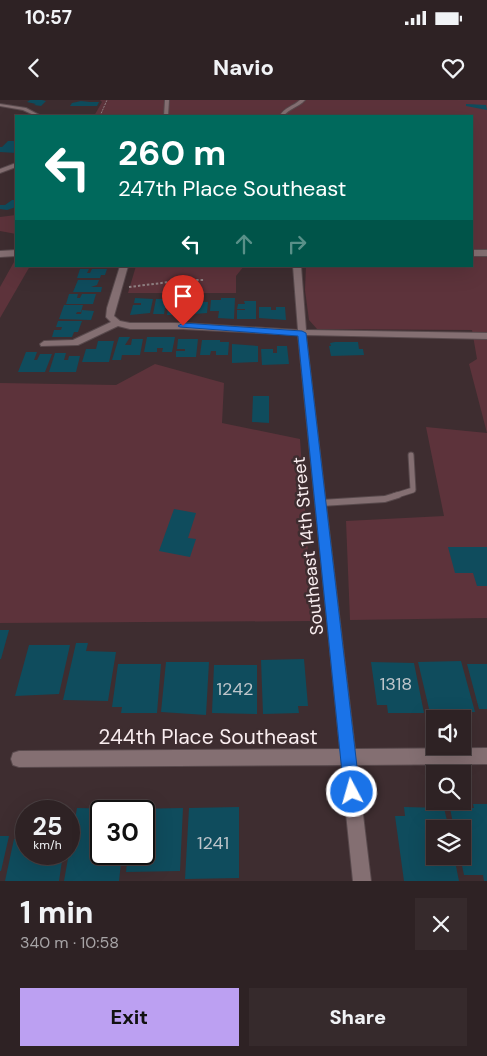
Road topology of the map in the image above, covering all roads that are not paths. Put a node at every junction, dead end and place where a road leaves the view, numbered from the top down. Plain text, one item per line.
1 (167, 100) edge
2 (303, 100) edge
3 (0, 105) edge
4 (37, 115) edge
5 (166, 115) edge
6 (282, 115) edge
7 (15, 165) edge
8 (0, 171) edge
9 (15, 253) edge
10 (473, 253) edge
11 (487, 253) edge
12 (0, 254) edge
13 (124, 267) edge
14 (297, 267) edge
15 (117, 323) junction
16 (302, 332) junction
17 (487, 336) edge
18 (44, 344) dead end
19 (411, 455) dead end
20 (321, 503) junction
21 (487, 756) edge
22 (348, 757) junction
23 (19, 759) dead end
24 (362, 881) edge

1 - 5 street
2 - 6 street
3 - 4 street
7 - 8 street
9 - 12 street
10 - 11 street
13 - 15 street
14 - 16 street, Southeast 14th Street
15 - 16 street
15 - 18 street
16 - 17 street
16 - 20 street, Southeast 14th Street
19 - 20 lane
20 - 22 street, Southeast 14th Street
21 - 22 street, 244th Place Southeast
22 - 23 street, 244th Place Southeast
22 - 24 street, Southeast 14th Street

